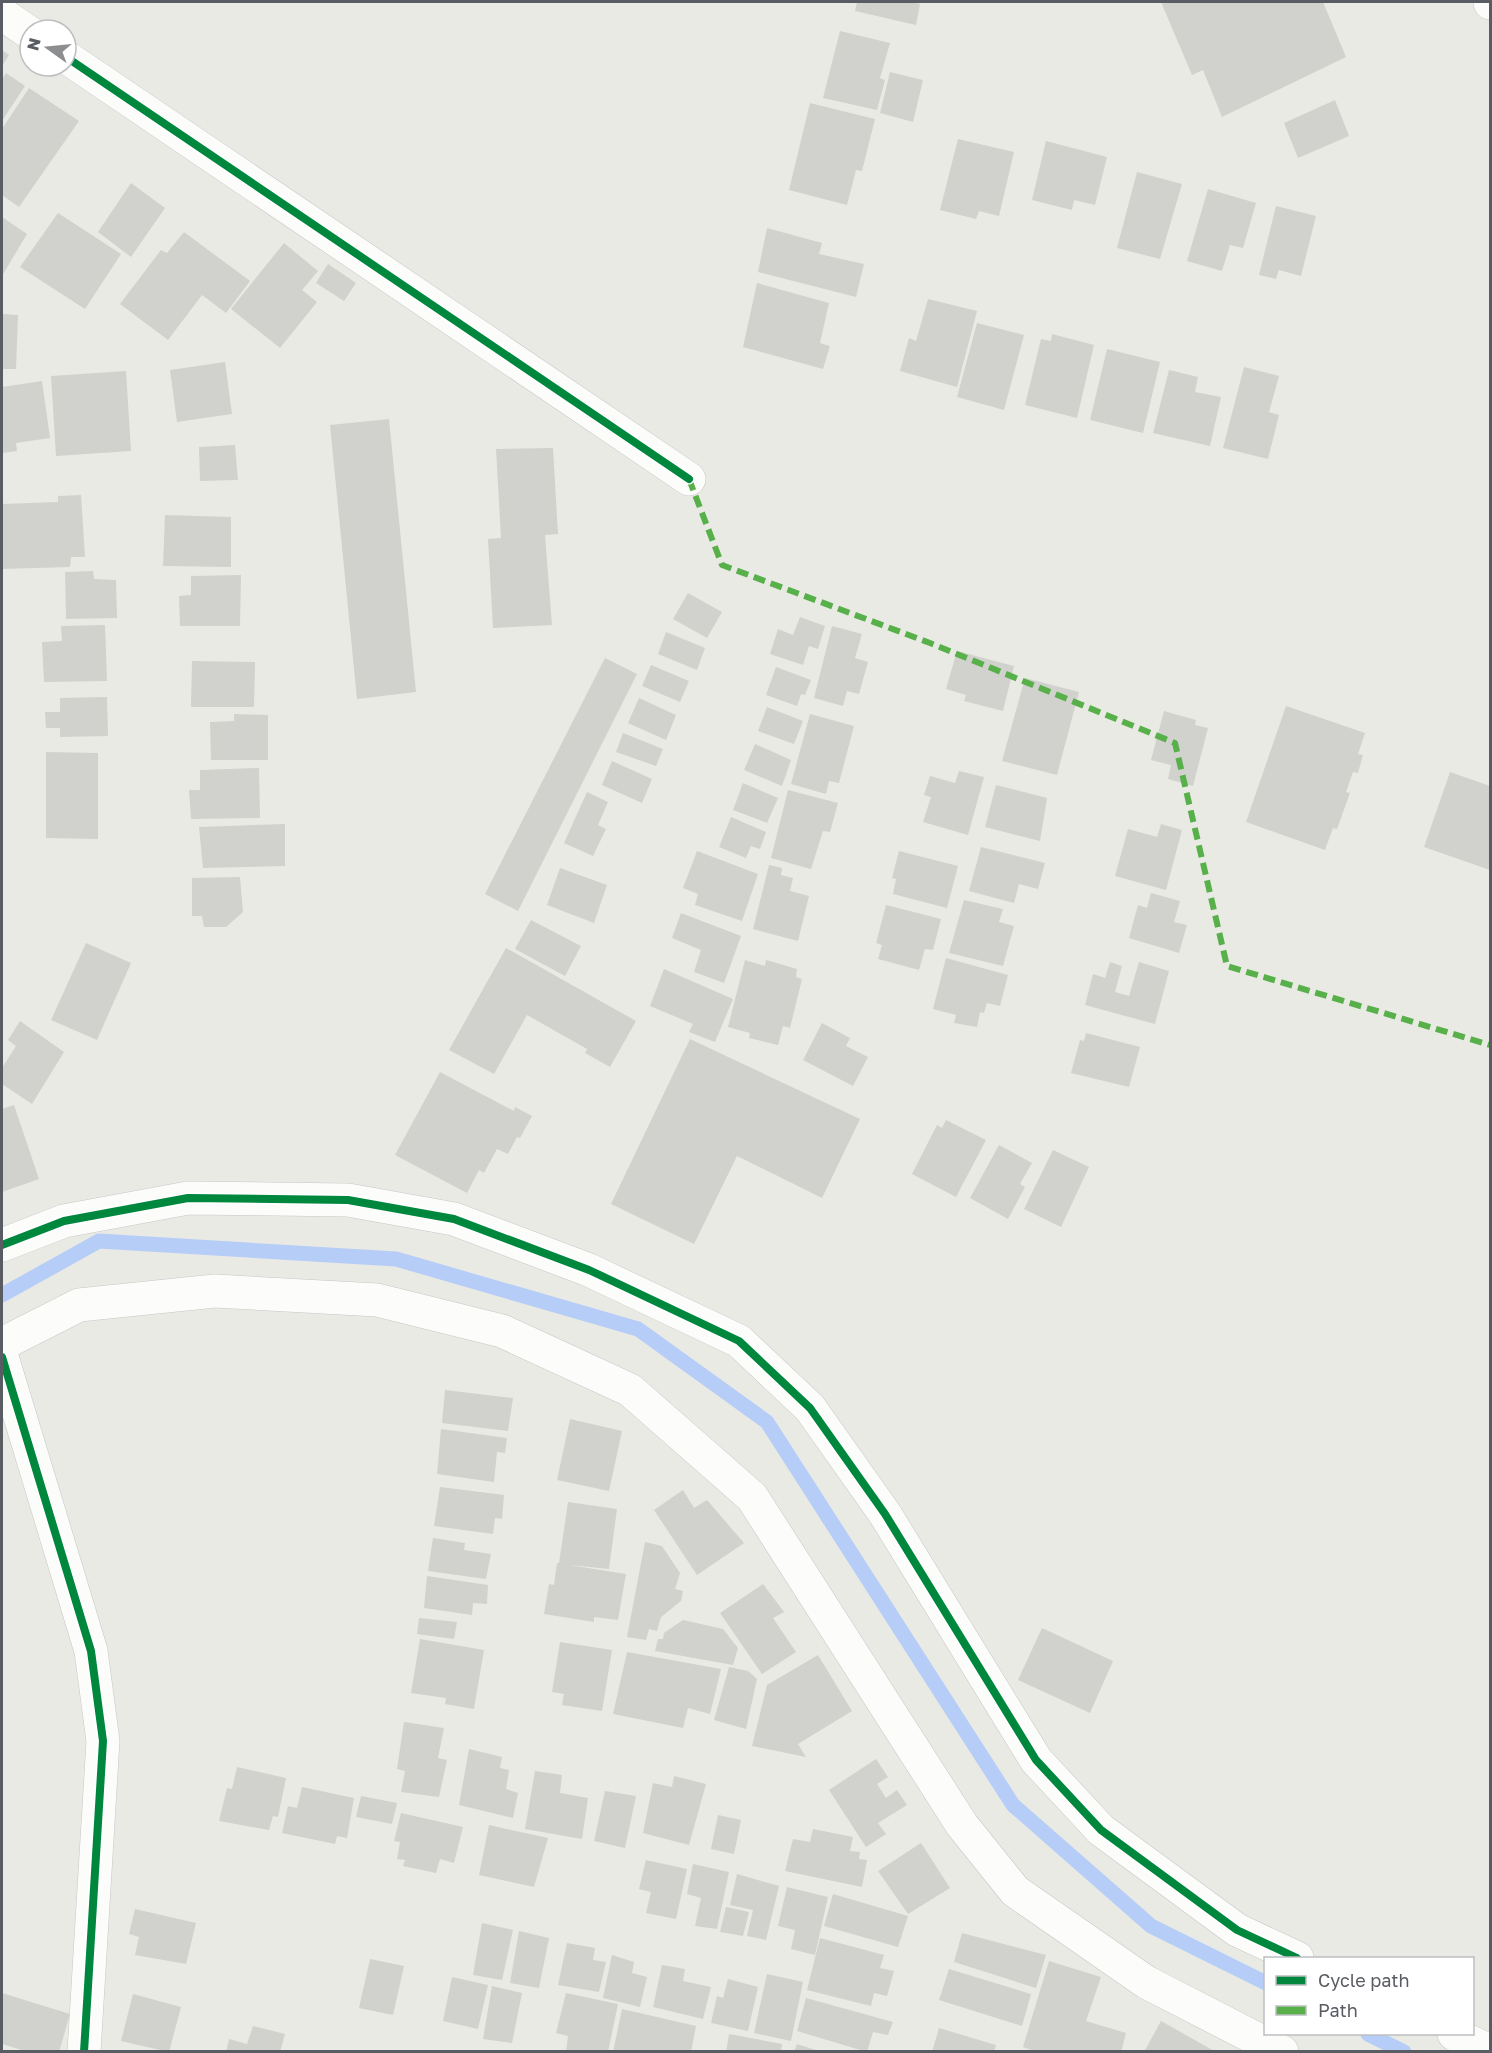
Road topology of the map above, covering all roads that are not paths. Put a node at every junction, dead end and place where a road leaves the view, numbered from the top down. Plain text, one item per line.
1 (2, 14) edge
2 (18, 25) edge
3 (78, 65) edge
4 (689, 479) dead end
5 (2, 1245) edge
6 (2, 1344) edge
7 (2, 1357) edge
8 (1293, 1957) edge
9 (1456, 2035) edge
10 (1491, 2051) edge
11 (84, 2052) edge
12 (1282, 2052) edge

1 - 2 street
3 - 4 street
5 - 8 street
6 - 12 street
7 - 11 street
9 - 10 street

